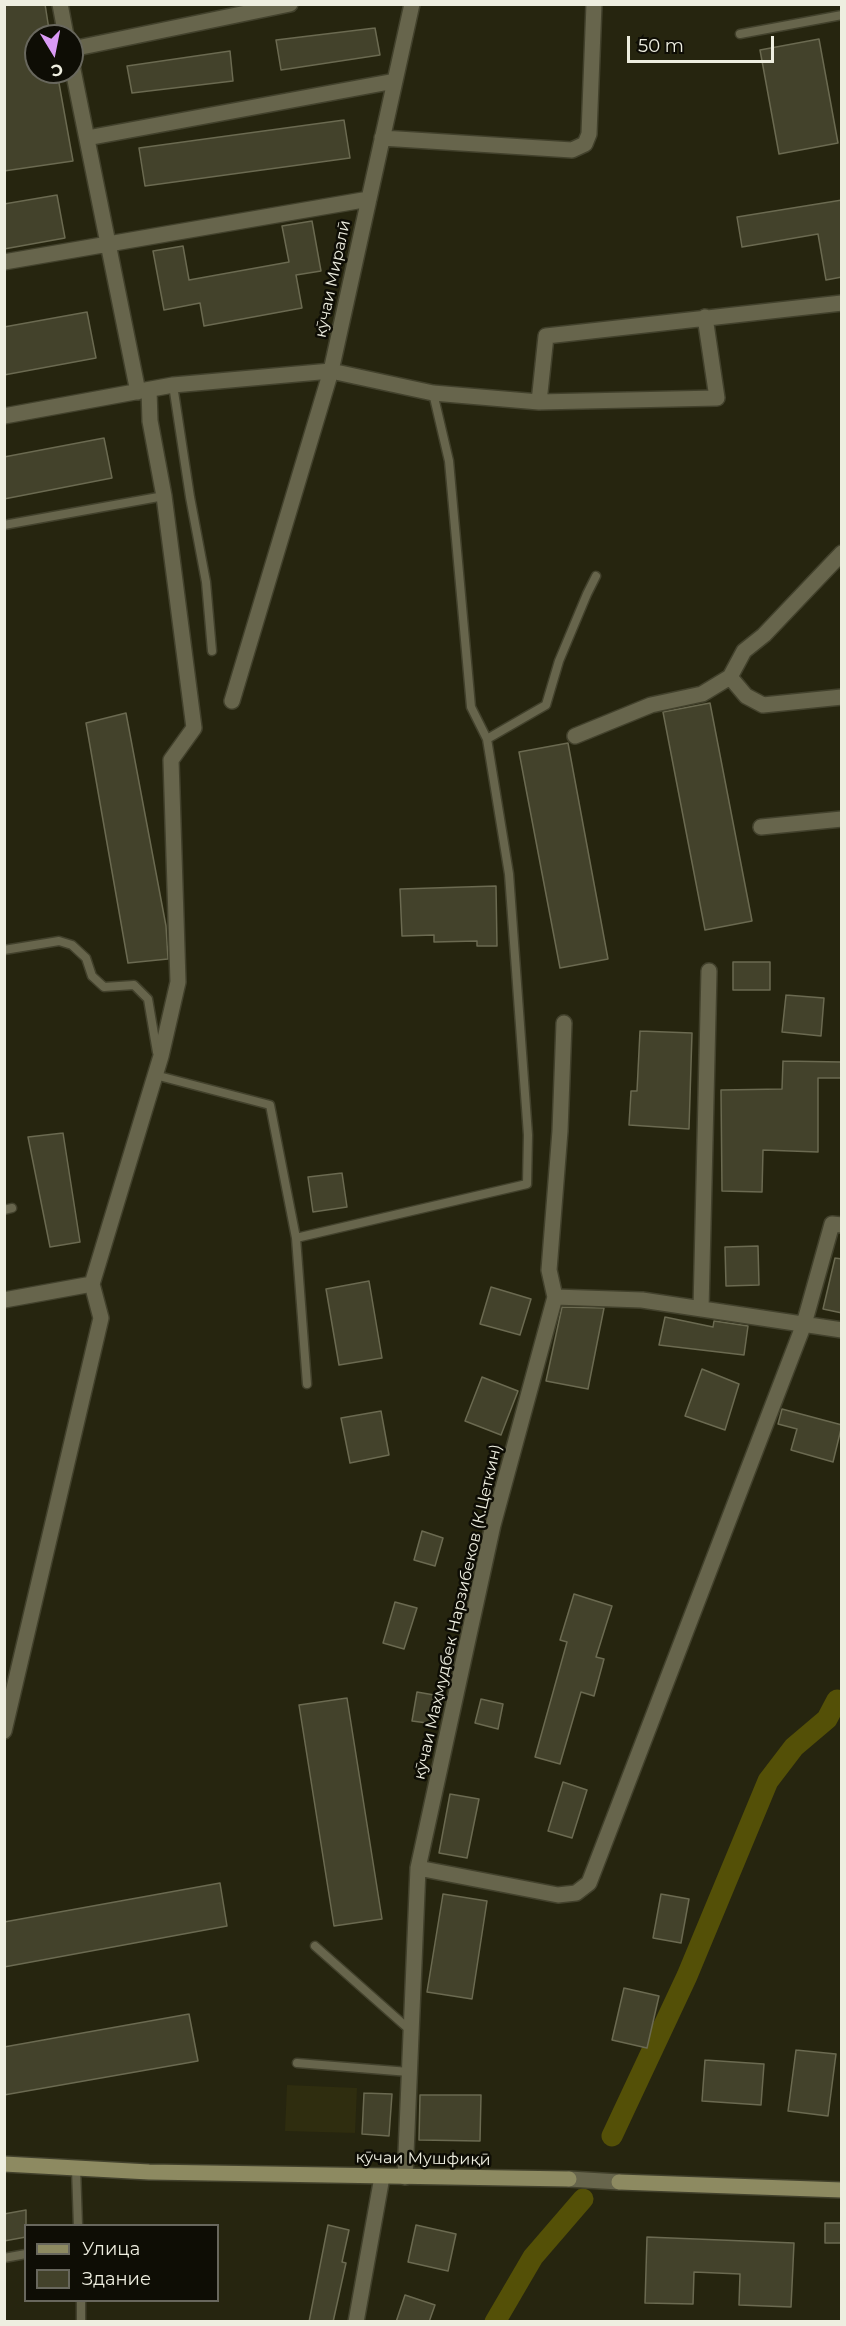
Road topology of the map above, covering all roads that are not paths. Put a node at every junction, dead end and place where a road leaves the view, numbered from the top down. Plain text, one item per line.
1 (60, 4) edge
2 (290, 4) edge
3 (412, 4) edge
4 (594, 4) edge
5 (842, 15) edge
6 (64, 24) edge
7 (740, 34) dead end
8 (84, 47) edge
9 (395, 81) junction
10 (76, 84) edge
11 (87, 138) junction
12 (382, 138) junction
13 (369, 199) junction
14 (108, 245) junction
15 (4, 262) edge
16 (842, 303) edge
17 (705, 317) junction
18 (331, 371) junction
19 (173, 385) junction
20 (143, 391) junction
21 (433, 393) junction
22 (538, 402) junction
23 (4, 416) edge
24 (164, 496) junction
25 (4, 525) edge
26 (842, 553) edge
27 (596, 576) dead end
28 (212, 651) dead end
29 (730, 677) junction
30 (842, 697) edge
31 (232, 701) dead end
32 (575, 736) dead end
33 (487, 739) junction
34 (842, 819) edge
35 (761, 827) dead end
36 (4, 950) edge
37 (709, 971) dead end
38 (564, 1023) dead end
39 (161, 1056) junction
40 (155, 1075) junction
41 (842, 1225) edge
42 (296, 1238) junction
43 (92, 1284) junction
44 (555, 1297) junction
45 (4, 1300) edge
46 (701, 1309) junction
47 (804, 1324) junction
48 (842, 1330) edge
49 (307, 1384) dead end
50 (4, 1731) edge
51 (418, 1868) junction
52 (315, 1946) dead end
53 (411, 2031) junction
54 (297, 2062) dead end
55 (409, 2072) junction
56 (4, 2164) edge
57 (76, 2168) junction
58 (382, 2177) junction
59 (405, 2177) junction
60 (842, 2190) edge
61 (78, 2224) edge
62 (24, 2254) edge
63 (4, 2258) edge
64 (81, 2302) edge
65 (81, 2322) edge
66 (356, 2322) edge

1 - 6 street
2 - 8 street
3 - 9 street, кӯчаи Миралӣ
4 - 12 street
5 - 7 lane
9 - 11 street
9 - 12 street, кӯчаи Миралӣ
10 - 11 street
11 - 14 street
12 - 13 street, кӯчаи Миралӣ
13 - 14 street
13 - 18 street, кӯчаи Миралӣ
14 - 15 street
14 - 20 street
16 - 17 street
17 - 22 street
17 - 22 street
18 - 19 street
18 - 21 street
18 - 31 street, кӯчаи Миралӣ
19 - 20 street
19 - 28 lane
20 - 23 street
20 - 24 street
21 - 22 street
21 - 33 lane
24 - 25 lane
24 - 39 street
26 - 29 street
27 - 33 lane
29 - 30 street
29 - 32 street
33 - 42 lane
34 - 35 street
36 - 39 lane
37 - 46 street
38 - 44 street, кӯчаи Маҳмудбек Нарзибеков (К.Цеткин)
39 - 40 street
40 - 42 lane
40 - 43 street
41 - 47 street
42 - 49 lane
43 - 45 street
43 - 50 street
44 - 46 street
44 - 51 street, кӯчаи Маҳмудбек Нарзибеков (К.Цеткин)
46 - 47 street
47 - 48 street
47 - 51 street
51 - 53 street, кӯчаи Маҳмудбек Нарзибеков (К.Цеткин)
52 - 53 lane
53 - 55 street, кӯчаи Маҳмудбек Нарзибеков (К.Цеткин)
54 - 55 lane
55 - 59 street, кӯчаи Маҳмудбек Нарзибеков (К.Цеткин)
56 - 57 street, кӯчаи Мушфиқӣ
57 - 58 street, кӯчаи Мушфиқӣ
57 - 61 lane
58 - 59 street, кӯчаи Мушфиқӣ
58 - 66 street
59 - 60 street, кӯчаи Мушфиқӣ
62 - 63 lane
64 - 65 lane

